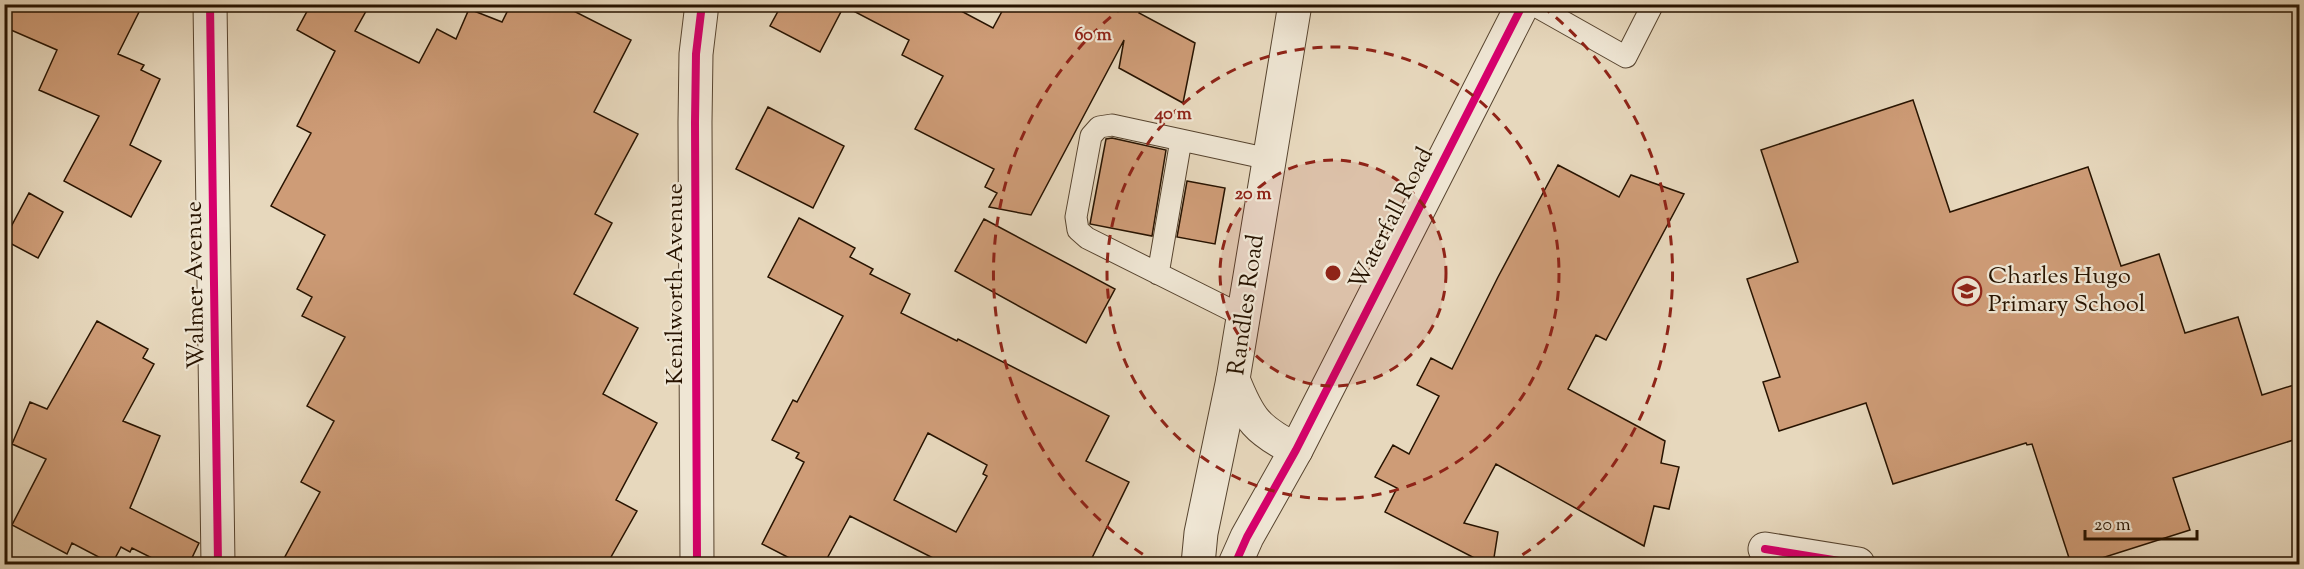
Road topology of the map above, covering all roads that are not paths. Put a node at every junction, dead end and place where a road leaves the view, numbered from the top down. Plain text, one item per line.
1 (210, 4) edge
2 (702, 4) edge
3 (1295, 4) edge
4 (1523, 4) edge
5 (1532, 4) edge
6 (1653, 4) edge
7 (1181, 140) junction
8 (1269, 159) junction
9 (1158, 274) junction
10 (1243, 316) junction
11 (1233, 379) junction
12 (1296, 450) junction
13 (1765, 549) dead end
14 (218, 564) edge
15 (697, 564) edge
16 (1198, 564) edge
17 (1236, 564) edge
18 (1858, 564) edge

1 - 14 street, Walmer Avenue
2 - 15 street, Kenilworth Avenue
3 - 8 street, Randles Road
4 - 12 street, Waterfall Road
5 - 6 lane
7 - 8 lane
7 - 9 lane
7 - 9 lane
8 - 10 street, Randles Road
9 - 10 lane
10 - 11 street, Randles Road
11 - 12 street, Randles Road
11 - 16 street
12 - 17 street
13 - 18 street

